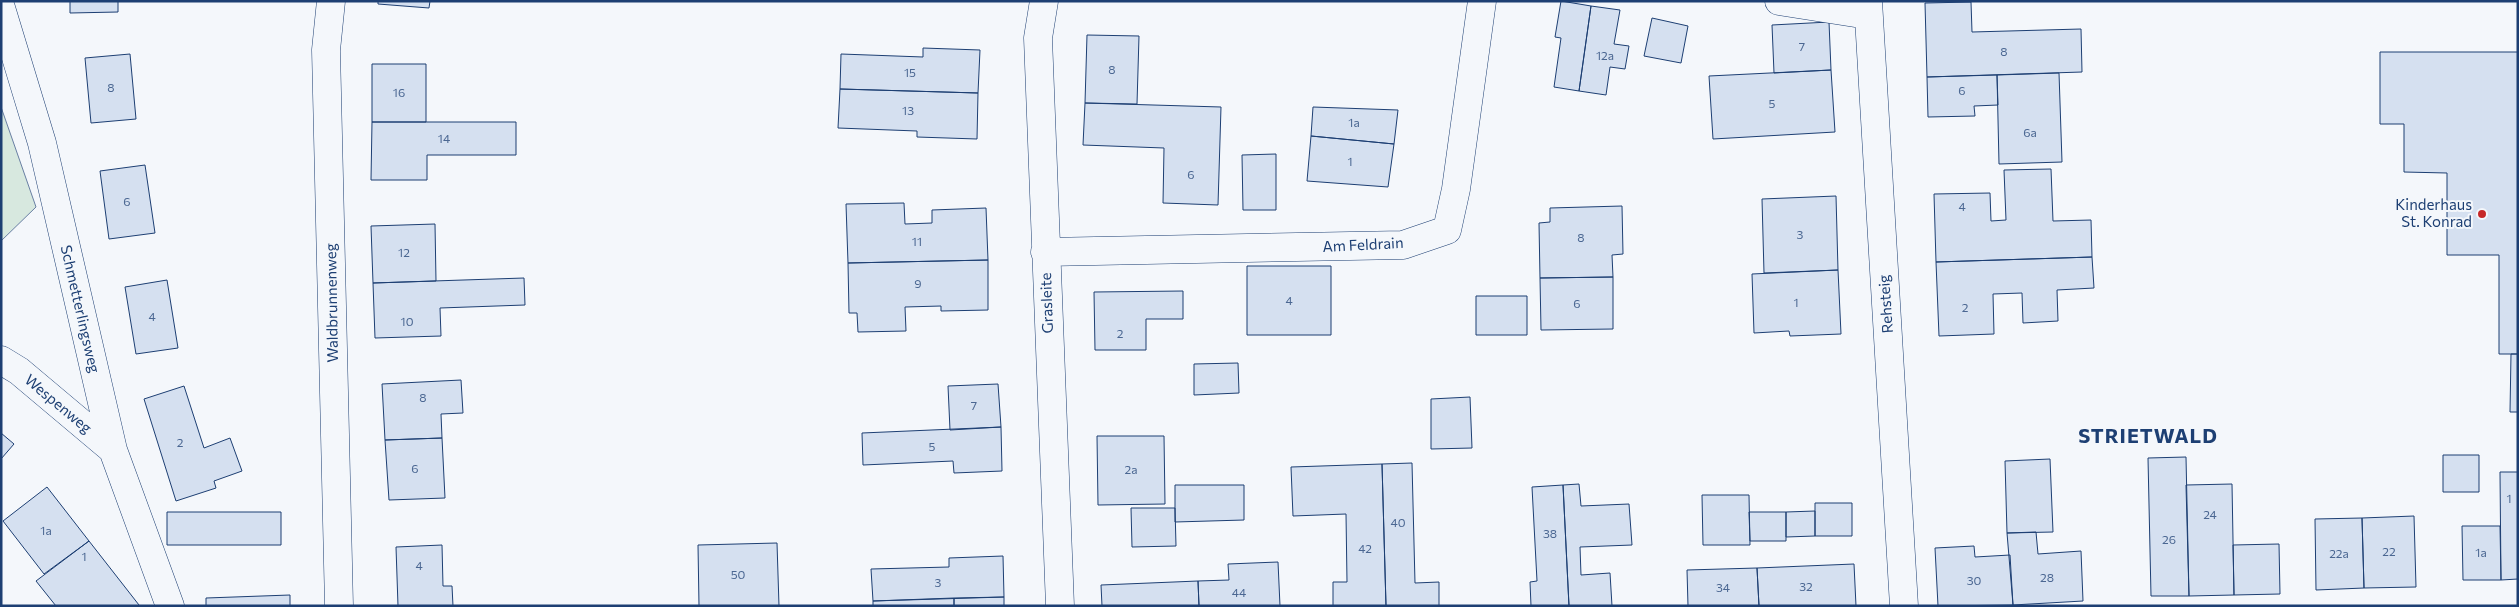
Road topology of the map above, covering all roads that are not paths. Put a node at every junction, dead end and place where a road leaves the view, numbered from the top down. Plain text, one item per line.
1 (2, 1) edge
2 (331, 1) edge
3 (1044, 1) edge
4 (1482, 1) edge
5 (1779, 1) edge
6 (1, 7) edge
7 (1868, 8) edge
8 (1045, 252) junction
9 (1, 360) edge
10 (113, 450) junction
11 (170, 606) edge
12 (340, 606) edge
13 (1060, 606) edge
14 (1904, 606) edge

1 - 6 street, Schmetterlingsweg
2 - 12 street, Waldbrunnenweg
3 - 8 street, Grasleite
4 - 8 street, Am Feldrain
5 - 7 street
6 - 10 street, Schmetterlingsweg
7 - 14 street, Rehsteig
8 - 13 street, Grasleite
9 - 10 street, Wespenweg
10 - 11 street, Schmetterlingsweg

